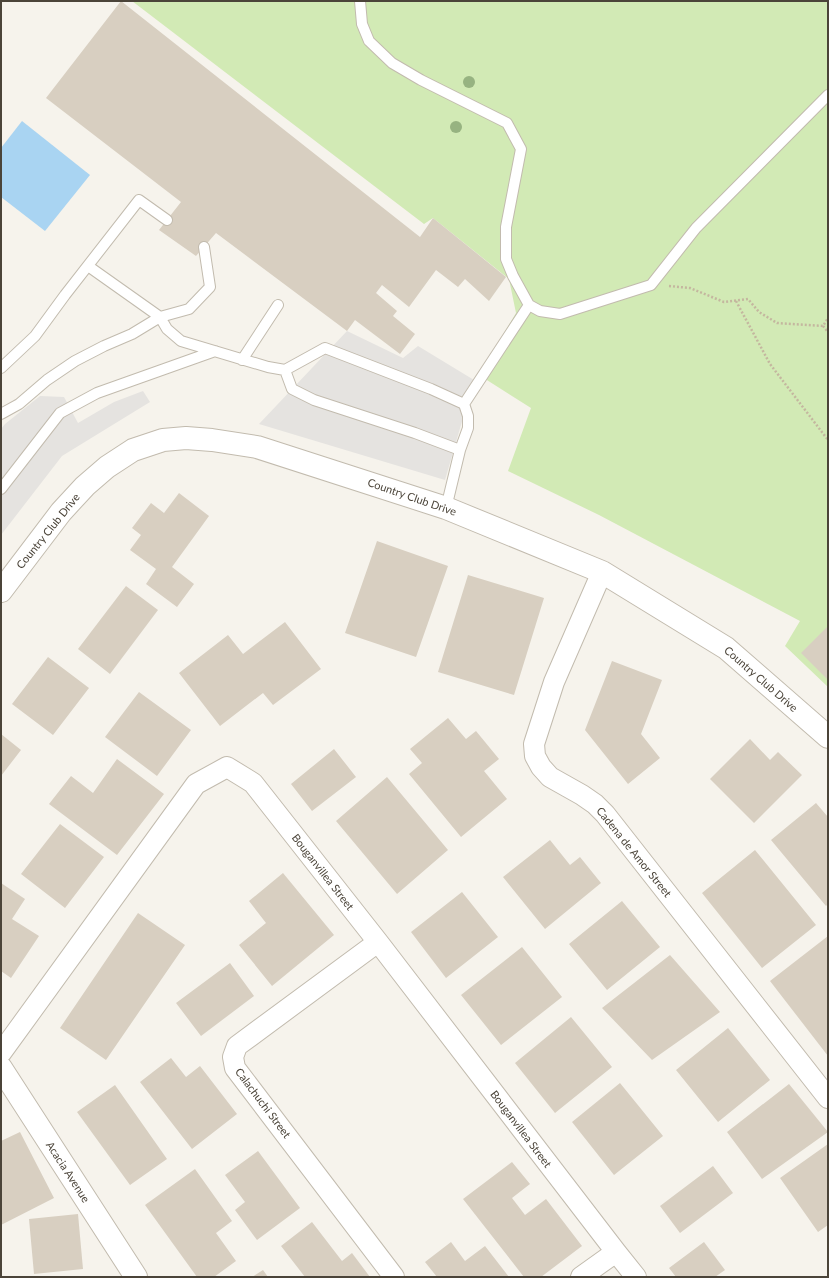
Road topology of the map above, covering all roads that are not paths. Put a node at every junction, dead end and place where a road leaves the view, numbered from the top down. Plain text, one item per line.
1 (360, 1) edge
2 (828, 95) edge
3 (167, 220) dead end
4 (204, 247) dead end
5 (88, 266) junction
6 (278, 305) dead end
7 (529, 305) junction
8 (160, 318) junction
9 (215, 351) junction
10 (242, 360) junction
11 (1, 368) edge
12 (285, 370) junction
13 (464, 404) junction
14 (1, 414) edge
15 (460, 450) junction
16 (1, 489) edge
17 (446, 508) junction
18 (602, 572) junction
19 (1, 591) edge
20 (828, 737) edge
21 (378, 942) junction
22 (1, 1053) edge
23 (1, 1068) edge
24 (828, 1098) edge
25 (616, 1252) junction
26 (136, 1277) edge
27 (394, 1277) edge
28 (581, 1277) edge
29 (636, 1277) edge

1 - 7 lane
2 - 7 lane
3 - 5 lane
4 - 8 lane
5 - 8 lane
5 - 11 lane
6 - 10 lane
7 - 13 lane
8 - 9 lane
8 - 14 lane
9 - 10 lane
9 - 16 lane
10 - 12 lane
12 - 13 lane
12 - 15 lane
13 - 15 lane
15 - 17 lane
17 - 18 street, Country Club Drive
17 - 19 street, Country Club Drive
18 - 20 street, Country Club Drive
18 - 24 street, Cadena de Amor Street
21 - 22 street, Bouganvillea Street
21 - 25 street, Bouganvillea Street
21 - 27 street, Calachuchi Street
23 - 26 street, Acacia Avenue
25 - 28 street
25 - 29 street, Bouganvillea Street

